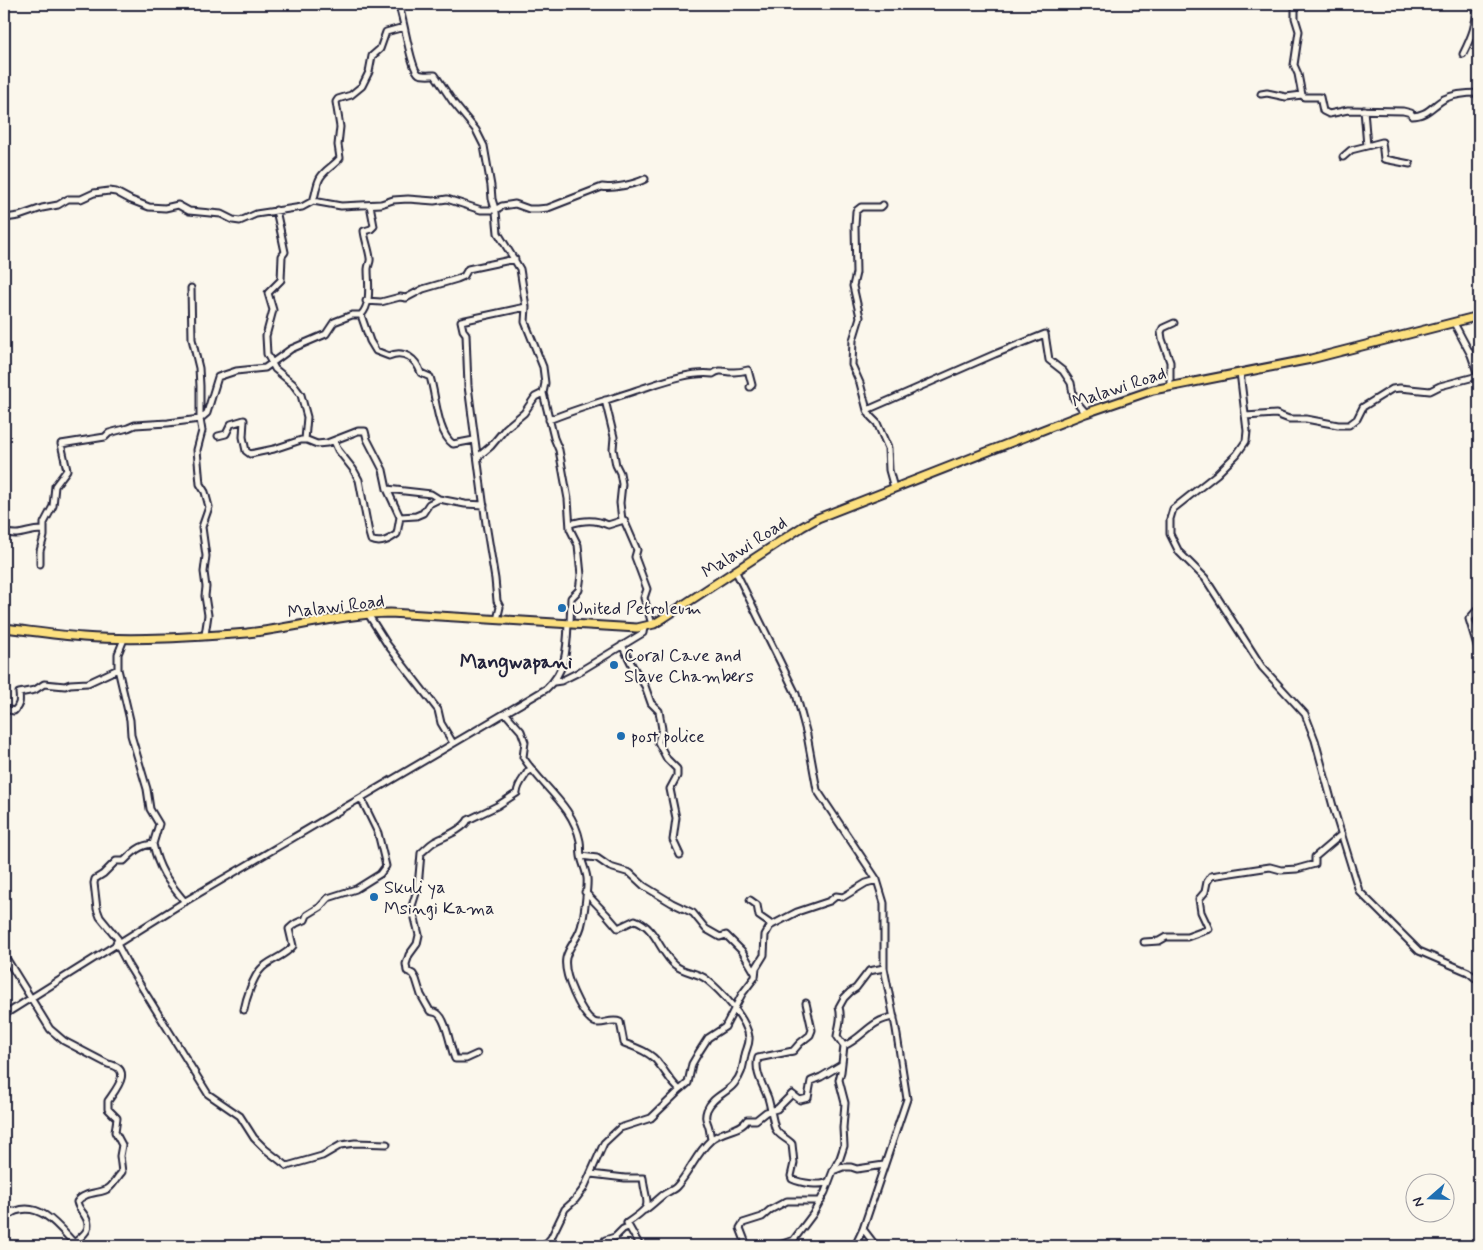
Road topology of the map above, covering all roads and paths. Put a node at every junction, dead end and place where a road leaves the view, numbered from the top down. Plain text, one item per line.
1 (398, 4) edge
2 (1295, 4) edge
3 (1476, 4) edge
4 (404, 27) junction
5 (1464, 54) dead end
6 (1479, 93) edge
7 (1261, 94) dead end
8 (1302, 95) junction
9 (1364, 110) junction
10 (1367, 146) junction
11 (1344, 157) dead end
12 (1410, 164) dead end
13 (645, 179) dead end
14 (313, 201) junction
15 (370, 205) junction
16 (883, 205) dead end
17 (276, 210) junction
18 (495, 210) junction
19 (5, 218) edge
20 (516, 259) junction
21 (191, 288) dead end
22 (366, 301) junction
23 (526, 307) junction
24 (362, 315) junction
25 (1479, 316) edge
26 (1174, 323) dead end
27 (1454, 323) junction
28 (272, 364) junction
29 (1240, 372) junction
30 (1479, 377) edge
31 (1170, 385) junction
32 (750, 387) dead end
33 (543, 393) junction
34 (605, 400) junction
35 (867, 410) junction
36 (1086, 412) junction
37 (1245, 416) junction
38 (200, 419) junction
39 (549, 420) junction
40 (218, 436) dead end
41 (305, 440) junction
42 (474, 440) junction
43 (334, 441) junction
44 (478, 457) junction
45 (894, 488) junction
46 (387, 489) junction
47 (439, 499) junction
48 (484, 505) junction
49 (400, 518) junction
50 (622, 520) junction
51 (570, 524) junction
52 (44, 530) junction
53 (4, 532) edge
54 (40, 564) dead end
55 (735, 570) junction
56 (1479, 608) edge
57 (368, 614) junction
58 (497, 620) junction
59 (569, 624) junction
60 (652, 624) junction
61 (644, 627) junction
62 (4, 628) edge
63 (205, 635) junction
64 (124, 639) junction
65 (622, 645) junction
66 (1479, 652) edge
67 (118, 668) junction
68 (554, 682) junction
69 (4, 709) edge
70 (506, 714) junction
71 (453, 743) junction
72 (532, 769) junction
73 (361, 798) junction
74 (1342, 834) junction
75 (153, 844) junction
76 (680, 855) dead end
77 (580, 856) junction
78 (876, 880) junction
79 (585, 892) junction
80 (750, 900) dead end
81 (185, 902) junction
82 (772, 925) junction
83 (1144, 942) dead end
84 (116, 944) junction
85 (4, 957) edge
86 (884, 968) junction
87 (755, 974) junction
88 (1479, 981) edge
89 (31, 998) junction
90 (806, 1004) dead end
91 (735, 1009) junction
92 (244, 1010) dead end
93 (4, 1015) edge
94 (894, 1017) junction
95 (844, 1046) junction
96 (477, 1054) dead end
97 (841, 1065) junction
98 (680, 1090) junction
99 (770, 1111) junction
100 (711, 1139) junction
101 (387, 1144) dead end
102 (884, 1165) junction
103 (833, 1170) junction
104 (591, 1174) junction
105 (829, 1181) junction
106 (821, 1201) junction
107 (645, 1210) junction
108 (14, 1211) junction
109 (4, 1213) edge
110 (4, 1221) edge
111 (628, 1227) junction
112 (863, 1229) junction
113 (794, 1239) junction
114 (77, 1245) edge
115 (544, 1246) edge
116 (604, 1246) edge
117 (640, 1246) edge
118 (747, 1246) edge
119 (777, 1246) edge
120 (789, 1246) edge
121 (855, 1246) edge
122 (876, 1246) edge

1 - 4 street
2 - 8 street
3 - 5 street
4 - 14 street
4 - 18 street
6 - 9 street
7 - 8 street
8 - 9 street
9 - 10 street
10 - 11 street
10 - 12 street
13 - 18 street
14 - 15 street
14 - 17 street
15 - 18 street
15 - 22 street
16 - 35 street
17 - 19 street
17 - 28 street
18 - 20 street
20 - 22 street
20 - 23 street
21 - 38 street
22 - 24 street
23 - 33 street
23 - 42 street
24 - 28 street
24 - 42 street
25 - 27 main road, Malawi Road
26 - 31 street
27 - 29 main road, Malawi Road
27 - 30 street
28 - 38 street
28 - 41 street
29 - 31 main road, Malawi Road
29 - 37 street
30 - 37 street
31 - 36 main road, Malawi Road
32 - 34 street
33 - 39 street
33 - 44 street
34 - 39 street
34 - 50 street
35 - 36 street
35 - 45 street
36 - 45 main road, Malawi Road
37 - 74 street
38 - 52 street
38 - 63 street
39 - 51 street
40 - 41 street
41 - 43 street
42 - 44 street
43 - 46 street
43 - 49 street
44 - 48 street
45 - 55 main road, Malawi Road
46 - 47 street
46 - 49 street
47 - 48 street
47 - 49 street
48 - 58 street
50 - 51 street
50 - 60 street
51 - 59 street
52 - 53 street
52 - 54 street
55 - 60 main road, Malawi Road
55 - 78 street
56 - 66 street
57 - 58 main road, Malawi Road
57 - 63 main road, Malawi Road
57 - 71 street
58 - 59 main road, Malawi Road
59 - 61 main road, Malawi Road
59 - 68 street
60 - 61 main road, Malawi Road
61 - 65 street
62 - 64 main road, Malawi Road
63 - 64 main road, Malawi Road
64 - 67 street
65 - 68 street
65 - 76 street
67 - 69 street
67 - 75 street
68 - 70 street
70 - 71 street
70 - 72 street
71 - 73 street
72 - 77 street
72 - 96 street
73 - 81 street
73 - 92 street
74 - 83 street
74 - 88 street
75 - 81 street
75 - 84 street
77 - 79 street
77 - 87 street
78 - 82 street
78 - 86 street
79 - 91 street
79 - 98 street
80 - 82 street
81 - 84 street
82 - 87 street
84 - 89 street
84 - 101 street
85 - 89 street
86 - 94 street
86 - 95 street
87 - 91 street
89 - 93 street
89 - 114 street
90 - 99 street
91 - 98 street
91 - 100 street
94 - 95 street
94 - 102 street
95 - 97 street
97 - 99 street
97 - 103 street
98 - 104 street
99 - 100 street
99 - 105 street
100 - 107 street
102 - 103 street
102 - 112 street
103 - 105 street
104 - 107 street
104 - 115 street
105 - 106 street
106 - 113 street
106 - 118 street
107 - 111 street
108 - 109 street
108 - 110 street
108 - 114 street
111 - 116 street
111 - 117 street
112 - 121 street
112 - 122 street
113 - 119 street
113 - 120 street

